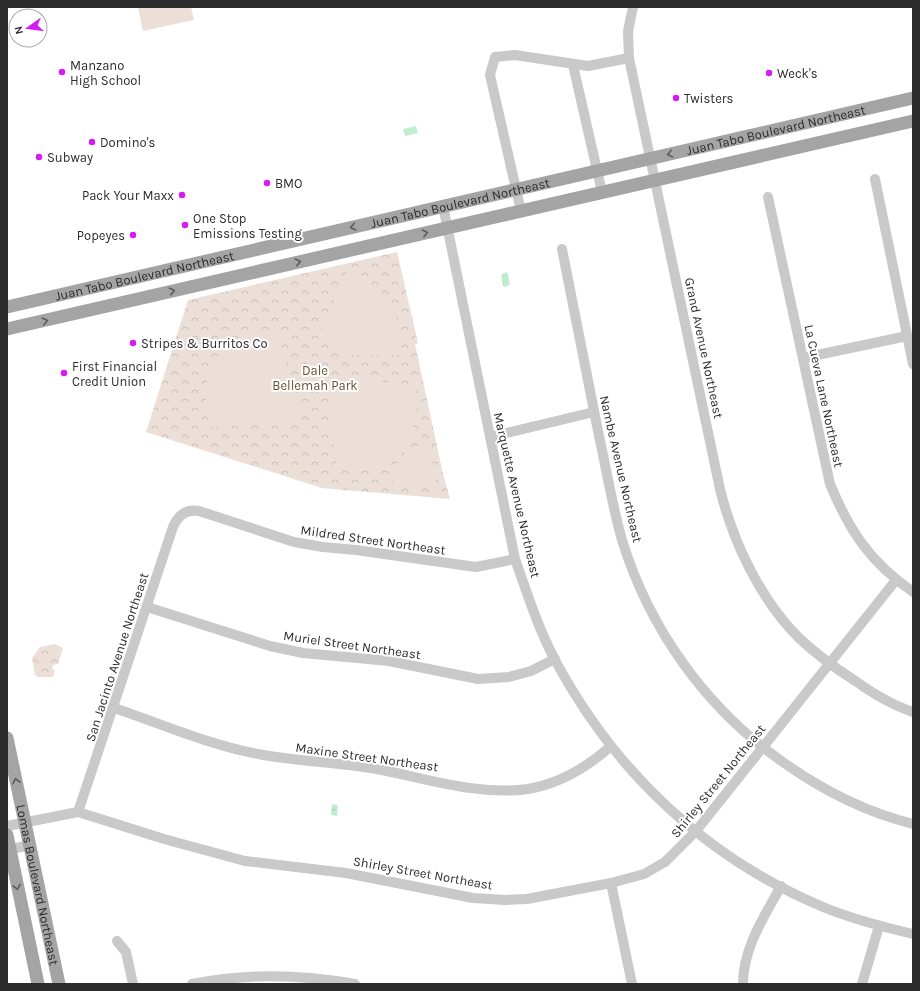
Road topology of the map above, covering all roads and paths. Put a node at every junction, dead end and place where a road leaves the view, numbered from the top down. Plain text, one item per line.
1 (633, 7) edge
2 (629, 58) junction
3 (573, 65) junction
4 (913, 98) edge
5 (819, 120) junction
6 (913, 121) edge
7 (824, 141) junction
8 (651, 158) junction
9 (598, 171) junction
10 (655, 179) junction
11 (875, 179) dead end
12 (516, 190) junction
13 (602, 192) junction
14 (768, 197) dead end
15 (443, 206) junction
16 (521, 211) junction
17 (447, 228) junction
18 (562, 249) dead end
19 (7, 307) edge
20 (7, 329) edge
21 (907, 336) junction
22 (803, 358) junction
23 (913, 364) edge
24 (594, 412) junction
25 (490, 437) junction
26 (184, 512) joint
27 (516, 559) junction
28 (896, 580) junction
29 (913, 592) edge
30 (147, 607) junction
31 (554, 659) junction
32 (829, 663) junction
33 (114, 708) junction
34 (913, 712) edge
35 (7, 738) edge
36 (610, 746) junction
37 (762, 747) junction
38 (78, 812) junction
39 (25, 821) junction
40 (913, 824) edge
41 (7, 826) edge
42 (696, 831) junction
43 (7, 835) edge
44 (30, 845) junction
45 (8, 849) edge
46 (611, 883) junction
47 (781, 886) junction
48 (879, 926) junction
49 (913, 934) edge
50 (117, 941) dead end
51 (38, 984) edge
52 (59, 984) edge
53 (133, 984) edge
54 (192, 984) edge
55 (355, 984) edge
56 (632, 984) edge
57 (743, 984) edge
58 (862, 984) edge

1 - 2 street, Grand Avenue Northeast
2 - 3 street
2 - 8 street, Grand Avenue Northeast
3 - 9 street
3 - 12 street
4 - 5 main road, Juan Tabo Boulevard Northeast
5 - 7 main road
5 -> 8 main road, Juan Tabo Boulevard Northeast
6 - 7 main road, Juan Tabo Boulevard Northeast
7 - 10 main road, Juan Tabo Boulevard Northeast
8 - 9 main road, Juan Tabo Boulevard Northeast
8 - 10 street, Grand Avenue Northeast
9 - 12 main road, Juan Tabo Boulevard Northeast
9 - 13 street
10 - 13 main road, Juan Tabo Boulevard Northeast
10 - 32 street, Grand Avenue Northeast
11 - 21 street
12 - 15 main road, Juan Tabo Boulevard Northeast
12 - 16 street
13 - 16 main road, Juan Tabo Boulevard Northeast
14 - 22 street, La Cueva Lane Northeast
15 - 17 street, Marquette Avenue Northeast
15 -> 19 main road, Juan Tabo Boulevard Northeast
16 - 17 main road, Juan Tabo Boulevard Northeast
20 -> 17 main road, Juan Tabo Boulevard Northeast
17 - 25 street, Marquette Avenue Northeast
18 - 24 street, Nambe Avenue Northeast
21 - 22 street
21 - 23 street
22 - 28 street, La Cueva Lane Northeast
24 - 25 street
24 - 37 street, Nambe Avenue Northeast
25 - 27 street, Marquette Avenue Northeast
26 - 27 street, Mildred Street Northeast
26 - 30 street, San Jacinto Avenue Northeast
27 - 31 street, Marquette Avenue Northeast
28 - 29 street, La Cueva Lane Northeast
28 - 32 street, Shirley Street Northeast
30 - 31 street, Muriel Street Northeast
30 - 33 street, San Jacinto Avenue Northeast
31 - 36 street, Marquette Avenue Northeast
32 - 34 street
32 - 37 street, Shirley Street Northeast
33 - 36 street, Maxine Street Northeast
33 - 38 street, San Jacinto Avenue Northeast
39 -> 35 main road, Lomas Boulevard Northeast
36 - 42 street, Marquette Avenue Northeast
37 - 40 street, Nambe Avenue Northeast
37 - 42 street, Shirley Street Northeast
38 - 39 street, Shirley Street Northeast
38 - 46 street, Shirley Street Northeast
39 - 41 street, Shirley Street Northeast
39 - 44 main road, Lomas Boulevard Northeast
42 - 46 street, Shirley Street Northeast
42 - 47 street, Marquette Avenue Northeast
43 - 45 main road, Lomas Boulevard Northeast
44 - 45 street
44 - 52 main road, Lomas Boulevard Northeast
45 -> 51 main road, Lomas Boulevard Northeast
46 - 56 street
47 - 48 street, Marquette Avenue Northeast
47 - 57 street
48 - 49 street, Marquette Avenue Northeast
48 - 58 street
50 - 53 street
54 - 55 street

